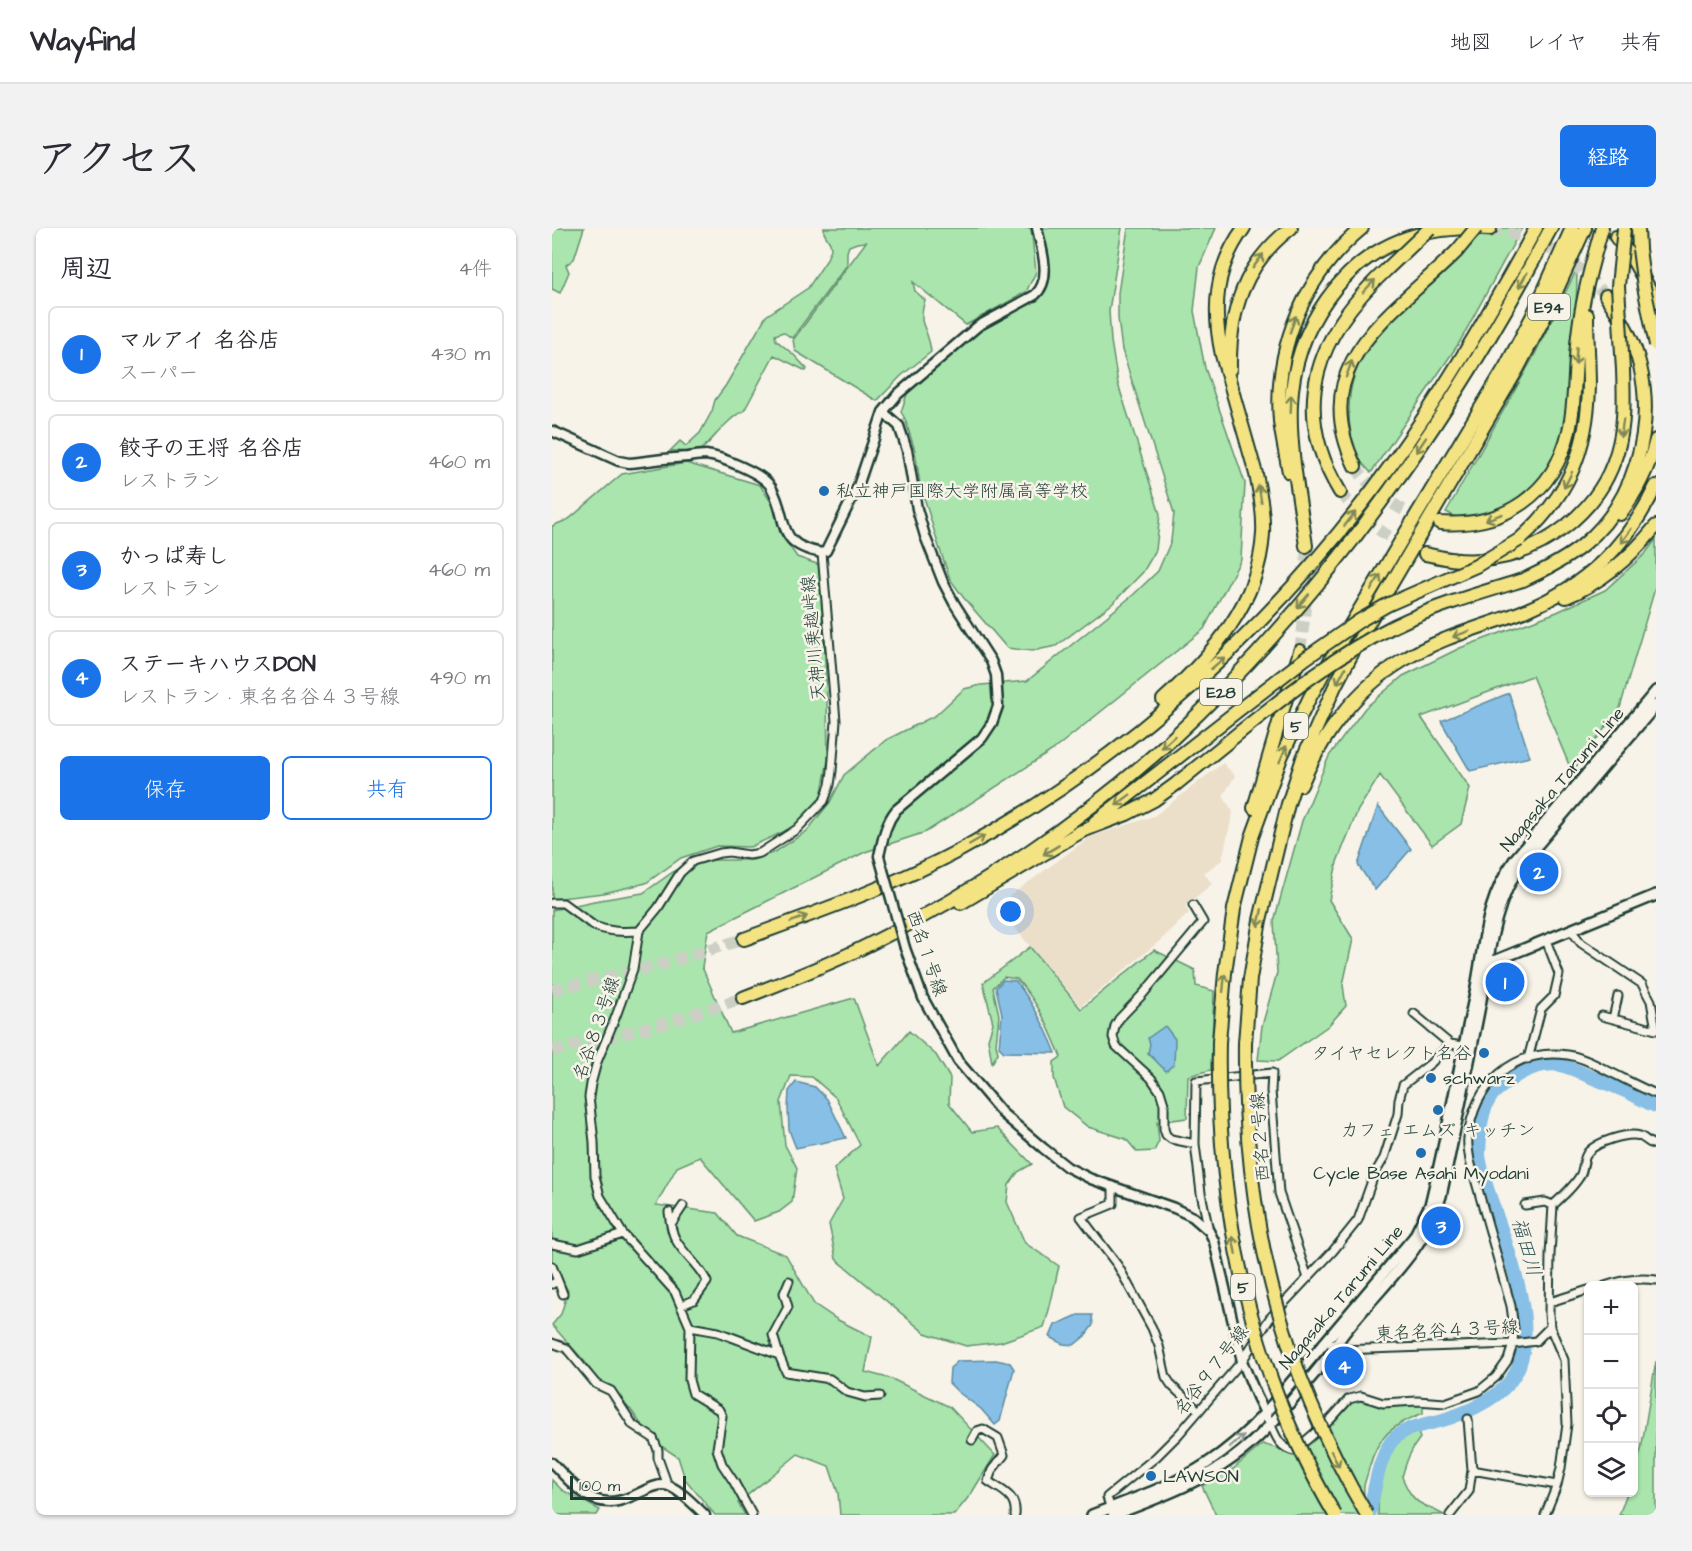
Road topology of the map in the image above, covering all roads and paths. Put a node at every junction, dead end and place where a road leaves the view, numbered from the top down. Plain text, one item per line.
1 (1037, 228) edge
2 (1236, 228) edge
3 (1244, 228) edge
4 (1291, 228) edge
5 (1362, 228) edge
6 (1430, 228) edge
7 (1468, 228) edge
8 (1476, 228) edge
9 (1536, 228) edge
10 (1551, 228) edge
11 (1572, 228) edge
12 (1585, 228) edge
13 (1602, 228) edge
14 (1638, 228) edge
15 (1490, 229) edge
16 (1620, 232) edge
17 (1594, 257) junction
18 (1606, 296) tunnel mouth
19 (1656, 301) edge
20 (1217, 335) junction
21 (1656, 345) edge
22 (1504, 381) junction
23 (1234, 397) junction
24 (883, 412) junction
25 (552, 431) edge
26 (1656, 440) edge
27 (1355, 466) tunnel mouth
28 (1656, 486) edge
29 (1340, 492) tunnel mouth
30 (1440, 523) tunnel mouth
31 (1656, 526) edge
32 (822, 553) junction
33 (1425, 554) tunnel mouth
34 (1545, 570) junction
35 (1524, 611) junction
36 (1300, 651) tunnel mouth
37 (1656, 692) edge
38 (1656, 705) edge
39 (1017, 816) junction
40 (1082, 831) junction
41 (1273, 861) junction
42 (1656, 895) edge
43 (552, 903) edge
44 (1193, 904) dead end
45 (1234, 909) junction
46 (1571, 930) junction
47 (639, 931) junction
48 (744, 939) tunnel mouth
49 (1546, 940) junction
50 (1485, 962) junction
51 (807, 973) junction
52 (1618, 996) dead end
53 (743, 998) tunnel mouth
54 (1414, 1014) dead end
55 (1602, 1016) dead end
56 (1613, 1018) junction
57 (1656, 1030) edge
58 (1450, 1044) junction
59 (1468, 1047) junction
60 (1527, 1059) junction
61 (1656, 1094) edge
62 (1195, 1144) junction
63 (1656, 1145) edge
64 (1113, 1186) junction
65 (1525, 1205) dead end
66 (1552, 1205) junction
67 (683, 1206) dead end
68 (669, 1212) dead end
69 (671, 1224) junction
70 (1209, 1231) junction
71 (623, 1234) junction
72 (552, 1244) edge
73 (552, 1266) edge
74 (1308, 1278) junction
75 (1656, 1280) edge
76 (789, 1281) dead end
77 (1620, 1281) edge
78 (555, 1282) edge
79 (1584, 1291) edge
80 (563, 1294) dead end
81 (1550, 1302) junction
82 (682, 1305) junction
83 (690, 1327) junction
84 (1550, 1327) junction
85 (552, 1343) edge
86 (1331, 1343) junction
87 (1513, 1344) junction
88 (779, 1355) junction
89 (1242, 1361) junction
90 (880, 1396) dead end
91 (1199, 1411) junction
92 (1265, 1413) junction
93 (1468, 1419) dead end
94 (1271, 1425) junction
95 (972, 1440) dead end
96 (552, 1463) edge
97 (1472, 1470) junction
98 (1557, 1485) junction
99 (668, 1486) junction
100 (1112, 1513) edge
101 (705, 1515) edge
102 (752, 1515) edge
103 (1015, 1515) edge
104 (1092, 1515) edge
105 (1335, 1515) edge
106 (1367, 1515) edge
107 (1450, 1515) edge
108 (1545, 1515) edge

1 - 24 street, 天神川乗越峠線
2 - 20 highway
3 - 20 highway
23 -> 4 highway
5 - 7 highway
29 -> 6 highway, bridge
7 - 15 highway
27 -> 8 highway, bridge
39 -> 9 highway, E28
10 -> 51 highway, E28
11 - 22 highway, E94
12 - 22 highway, E94
13 - 17 highway
14 - 21 highway, bridge
16 - 19 highway
16 -> 33 highway, bridge
17 -> 30 highway
17 -> 40 highway, bridge
18 - 34 highway
20 - 23 highway
22 -> 41 highway, 5
45 -> 22 highway, 5
39 -> 23 highway
24 - 32 street, 天神川乗越峠線
24 - 64 street, 西名１号線, bridge
25 - 32 street
26 - 34 highway
28 -> 35 highway
31 - 35 highway
32 - 47 street, 天神川乗越峠線
34 - 40 highway, bridge
35 -> 41 highway
36 - 45 highway
37 - 50 main road, Nagasaka Tarumi Line
38 - 50 main road, Nagasaka Tarumi Line
48 -> 39 highway, E28
40 -> 51 highway
41 -> 106 highway, 5, bridge
42 - 46 main road
43 - 47 street
44 - 62 street
105 -> 45 highway, 5, bridge
46 - 49 main road
46 - 57 street
47 - 71 street, 名谷８３号線
49 - 50 main road
49 - 60 street
50 - 59 main road, Nagasaka Tarumi Line
51 - 53 highway, E28
52 - 56 street
54 - 58 street
55 - 56 street
56 - 57 street
58 - 59 street
58 - 74 street, 名谷９７号線
59 - 86 main road, Nagasaka Tarumi Line
60 - 61 street
60 - 87 street
62 - 70 street, 西名２号線
62 - 74 street, 西名２号線
63 - 66 street
64 - 70 street, 西名１号線
64 - 91 street
65 - 66 street
66 - 81 street
67 - 69 street
68 - 69 street
69 - 82 street
70 - 89 street
71 - 72 street
71 - 82 street, 名谷８３号線
73 - 78 street
74 - 89 street, 名谷９７号線
75 - 77 street
76 - 88 street
78 - 80 street
79 - 81 street
81 - 84 street
82 - 83 street, 名谷８３号線
83 - 88 street
83 - 102 street
84 - 87 street, 東名名谷４３号線
84 - 98 street
85 - 99 street
86 - 87 street, 東名名谷４３号線
86 - 92 main road, Nagasaka Tarumi Line
86 - 94 main road, Nagasaka Tarumi Line
87 - 94 street
88 - 90 street
89 - 91 street, 名谷９７号線
89 - 92 street
91 - 100 street, 名谷９７号線
92 - 94 street
100 -> 92 main road, Nagasaka Tarumi Line
93 - 97 street
94 - 100 main road, Nagasaka Tarumi Line
95 - 103 street
96 - 99 street
97 - 98 street
97 - 107 street
98 - 108 street
99 - 101 street
100 - 104 main road, Nagasaka Tarumi Line

